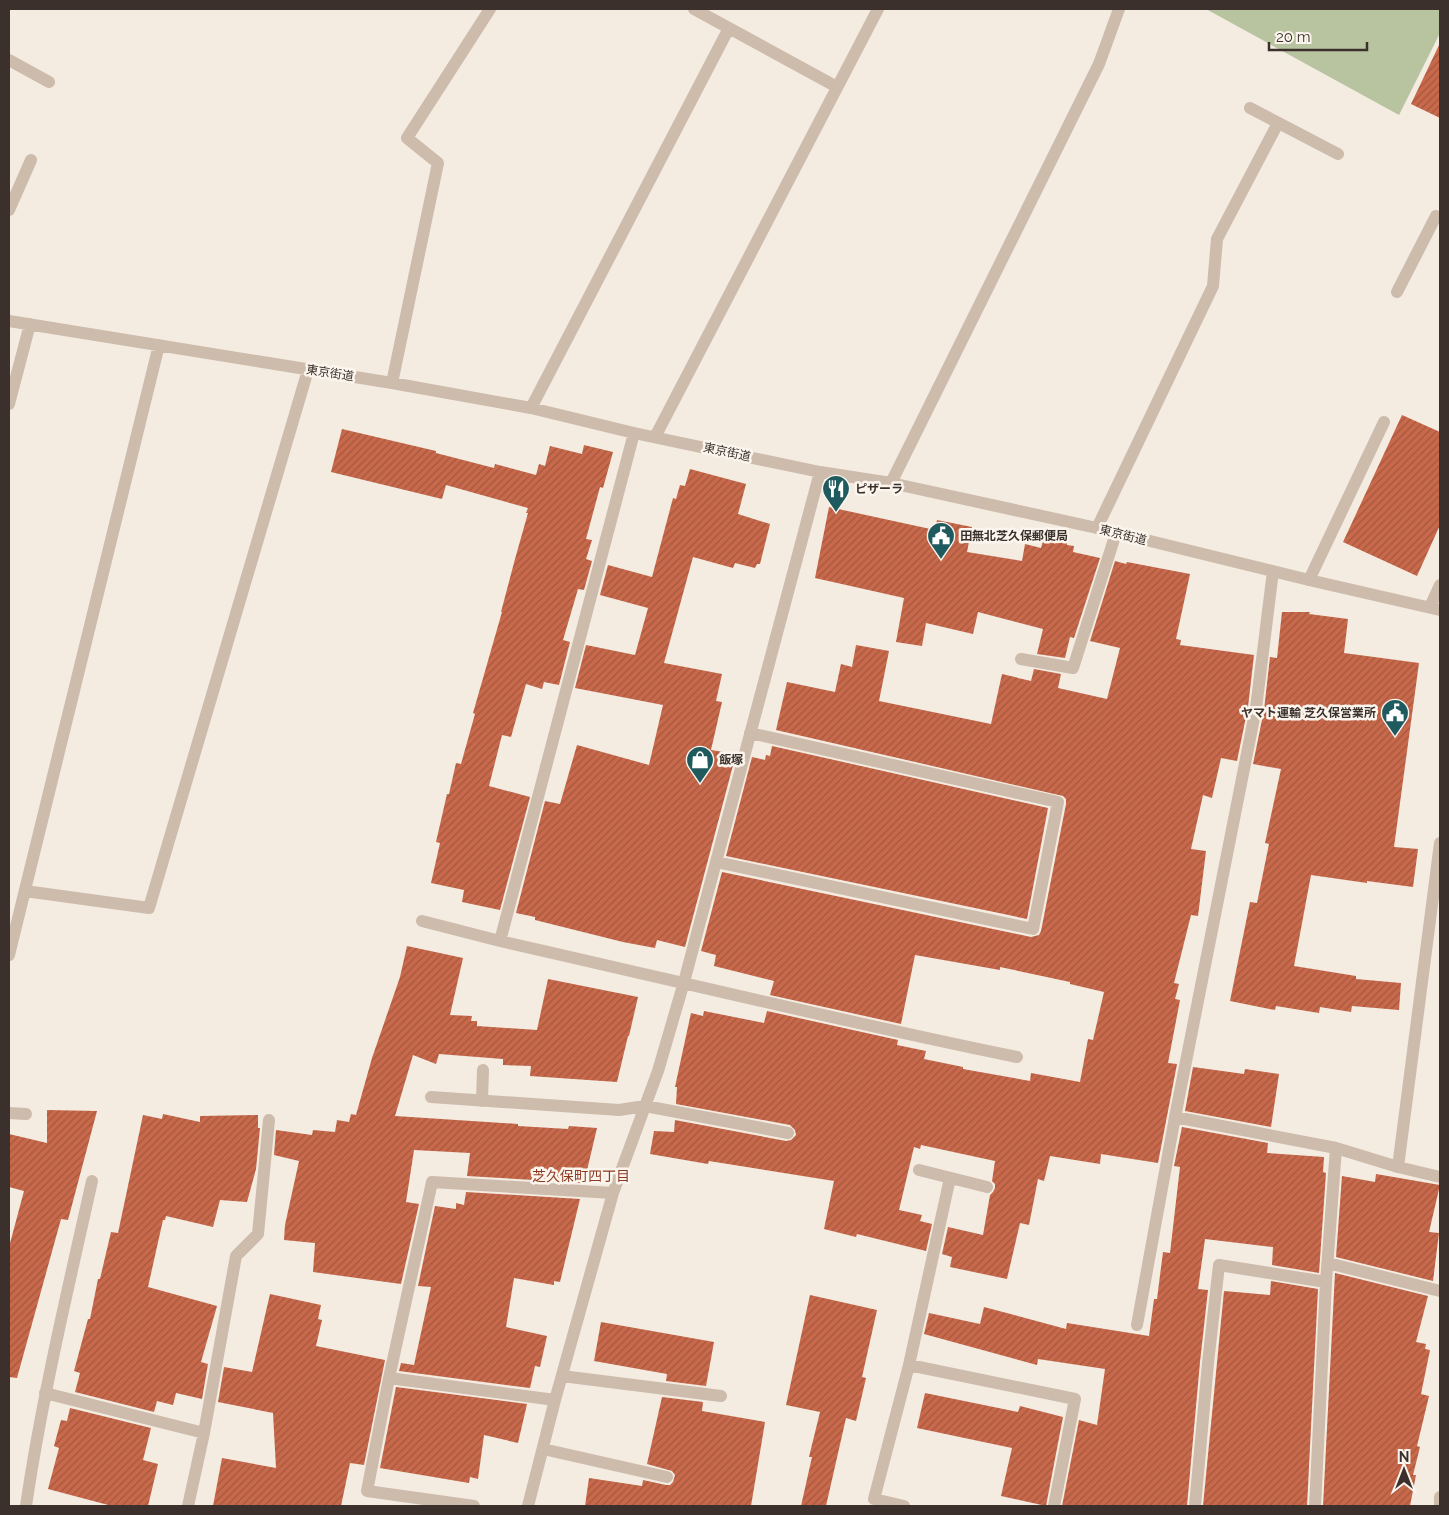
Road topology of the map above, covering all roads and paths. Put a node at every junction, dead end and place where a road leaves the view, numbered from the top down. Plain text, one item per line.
1 (490, 9) edge
2 (694, 9) edge
3 (878, 9) edge
4 (1119, 9) edge
5 (729, 28) junction
6 (9, 60) edge
7 (49, 82) dead end
8 (837, 87) junction
9 (1250, 108) dead end
10 (1278, 123) junction
11 (1338, 154) dead end
12 (31, 160) dead end
13 (10, 203) edge
14 (1440, 218) edge
15 (1397, 292) dead end
16 (9, 321) edge
17 (30, 324) junction
18 (159, 345) junction
19 (308, 370) junction
20 (392, 382) junction
21 (9, 404) edge
22 (531, 408) junction
23 (1384, 422) dead end
24 (634, 433) junction
25 (655, 437) junction
26 (820, 472) junction
27 (891, 483) junction
28 (1097, 528) junction
29 (1116, 533) junction
30 (1274, 571) junction
31 (1309, 580) junction
32 (1440, 585) edge
33 (1435, 609) edge
34 (1021, 659) dead end
35 (750, 733) junction
36 (1440, 843) edge
37 (716, 862) junction
38 (25, 891) junction
39 (422, 921) dead end
40 (500, 941) junction
41 (9, 955) edge
42 (684, 982) junction
43 (1017, 1057) dead end
44 (483, 1070) dead end
45 (431, 1097) dead end
46 (482, 1101) junction
47 (645, 1106) junction
48 (9, 1114) edge
49 (26, 1114) dead end
50 (1174, 1117) junction
51 (269, 1120) dead end
52 (788, 1133) dead end
53 (1336, 1148) junction
54 (1398, 1167) junction
55 (919, 1170) dead end
56 (1440, 1177) edge
57 (950, 1178) junction
58 (92, 1181) dead end
59 (987, 1187) dead end
60 (613, 1193) junction
61 (1328, 1263) junction
62 (1326, 1282) junction
63 (1440, 1291) edge
64 (1137, 1325) dead end
65 (909, 1364) junction
66 (562, 1376) junction
67 (388, 1378) junction
68 (45, 1393) junction
69 (721, 1396) dead end
70 (555, 1400) junction
71 (204, 1433) junction
72 (543, 1449) junction
73 (667, 1477) dead end
74 (1440, 1497) edge
75 (26, 1506) edge
76 (188, 1506) edge
77 (474, 1506) edge
78 (528, 1506) edge
79 (904, 1506) edge
80 (1054, 1506) edge
81 (1195, 1506) edge
82 (1315, 1506) edge
83 (1440, 1506) edge

1 - 20 street
2 - 5 street
3 - 8 street
4 - 27 street
5 - 8 street
5 - 22 street
6 - 7 street
8 - 25 street
9 - 10 street
10 - 11 street
10 - 28 street
12 - 13 street
14 - 15 street
16 - 17 street, 東京街道
17 - 18 street, 東京街道
17 - 21 street
18 - 19 street, 東京街道
18 - 38 street
19 - 20 street, 東京街道
19 - 38 street
20 - 22 street, 東京街道
22 - 24 street, 東京街道
23 - 31 street
24 - 25 street, 東京街道
24 - 40 street
25 - 26 street, 東京街道
26 - 27 street, 東京街道
26 - 35 street
27 - 28 street, 東京街道
28 - 29 street, 東京街道
29 - 30 street, 東京街道
29 - 34 street
30 - 31 street, 東京街道
30 - 50 street
31 - 33 street, 東京街道
32 - 33 street
35 - 37 street
35 - 37 street
36 - 54 street
37 - 42 street
38 - 41 street
39 - 40 street
40 - 42 street
42 - 43 street
42 - 47 street
44 - 46 street
45 - 46 street
46 - 47 street
47 - 52 street
47 - 60 street
48 - 49 street
50 - 53 street
50 - 64 street
51 - 71 street
53 - 54 street
53 - 61 street
54 - 56 street
55 - 57 street
57 - 59 street
57 - 65 street
58 - 68 street
60 - 66 street
60 - 67 street
61 - 62 street
61 - 63 street
62 - 81 street
62 - 82 street
65 - 79 street
65 - 80 street
66 - 69 street
66 - 70 street
67 - 70 street
67 - 77 street
68 - 71 street
68 - 75 street
70 - 72 street
71 - 76 street
72 - 73 street
72 - 78 street
74 - 83 street

